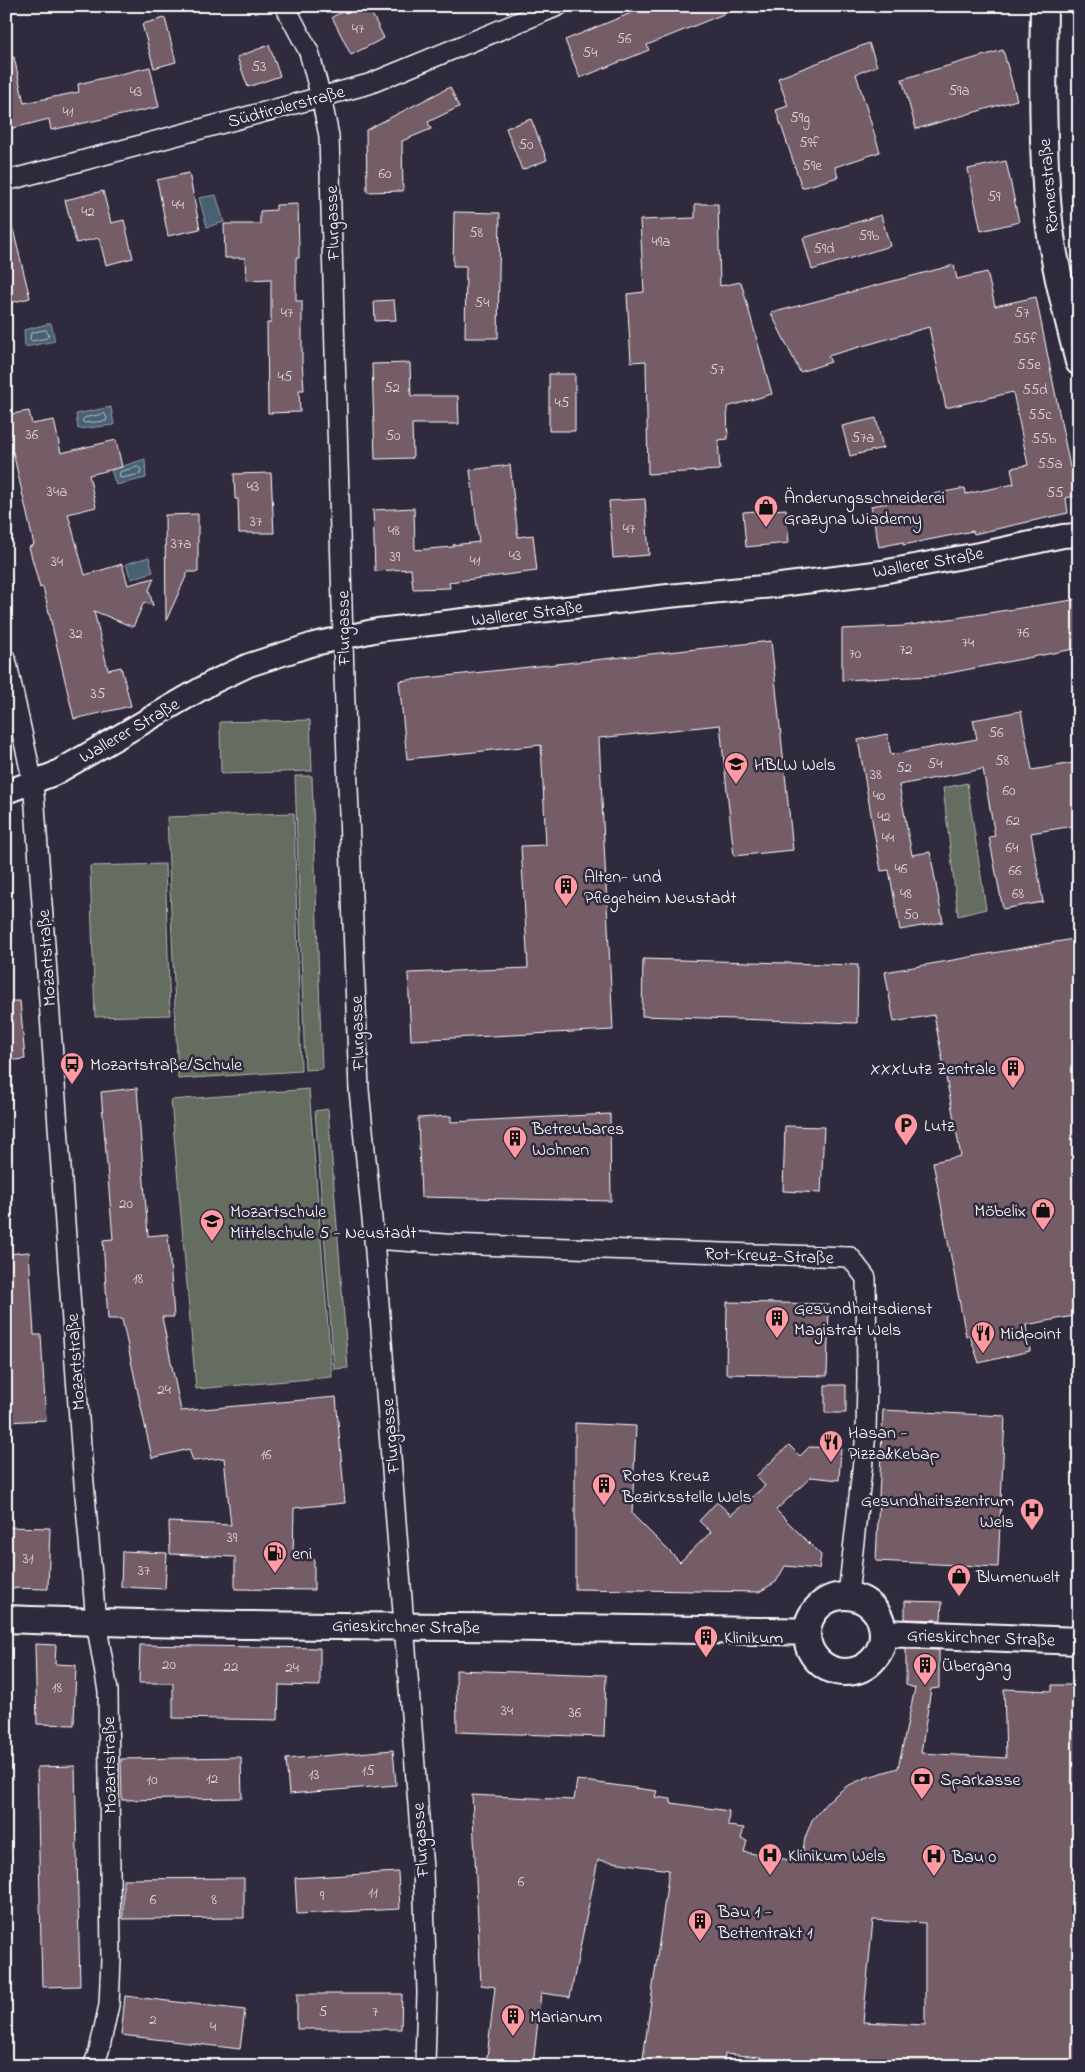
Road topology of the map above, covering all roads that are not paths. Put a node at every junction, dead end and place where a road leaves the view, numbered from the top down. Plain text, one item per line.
1 (285, 6) edge
2 (558, 6) edge
3 (1044, 6) edge
4 (321, 97) junction
5 (6, 181) edge
6 (1079, 362) edge
7 (1079, 535) edge
8 (344, 637) junction
9 (6, 658) edge
10 (33, 783) junction
11 (6, 792) edge
12 (374, 1239) junction
13 (848, 1595) junction
14 (6, 1619) edge
15 (96, 1622) junction
16 (406, 1626) junction
17 (806, 1632) junction
18 (884, 1633) junction
19 (1079, 1641) edge
20 (93, 2066) edge
21 (425, 2066) edge

1 - 4 street, Flurgasse
2 - 4 street, Südtirolerstraße
3 - 6 main road, Römerstraße
4 - 5 street, Südtirolerstraße
4 - 8 street, Flurgasse
7 - 8 street, Wallerer Straße
8 - 10 street, Wallerer Straße
8 - 12 street, Flurgasse
9 - 10 street, Mozartstraße
10 - 11 street, Wallerer Straße
10 - 15 street, Mozartstraße
12 - 13 street, Rot-Kreuz-Straße
12 - 16 street, Flurgasse
13 - 17 main road
13 - 18 main road
14 - 15 main road, Grieskirchner Straße
15 - 16 main road, Grieskirchner Straße
15 - 20 street, Mozartstraße
16 - 17 main road, Grieskirchner Straße
16 - 21 street, Flurgasse
17 - 18 main road
18 - 19 main road, Grieskirchner Straße

